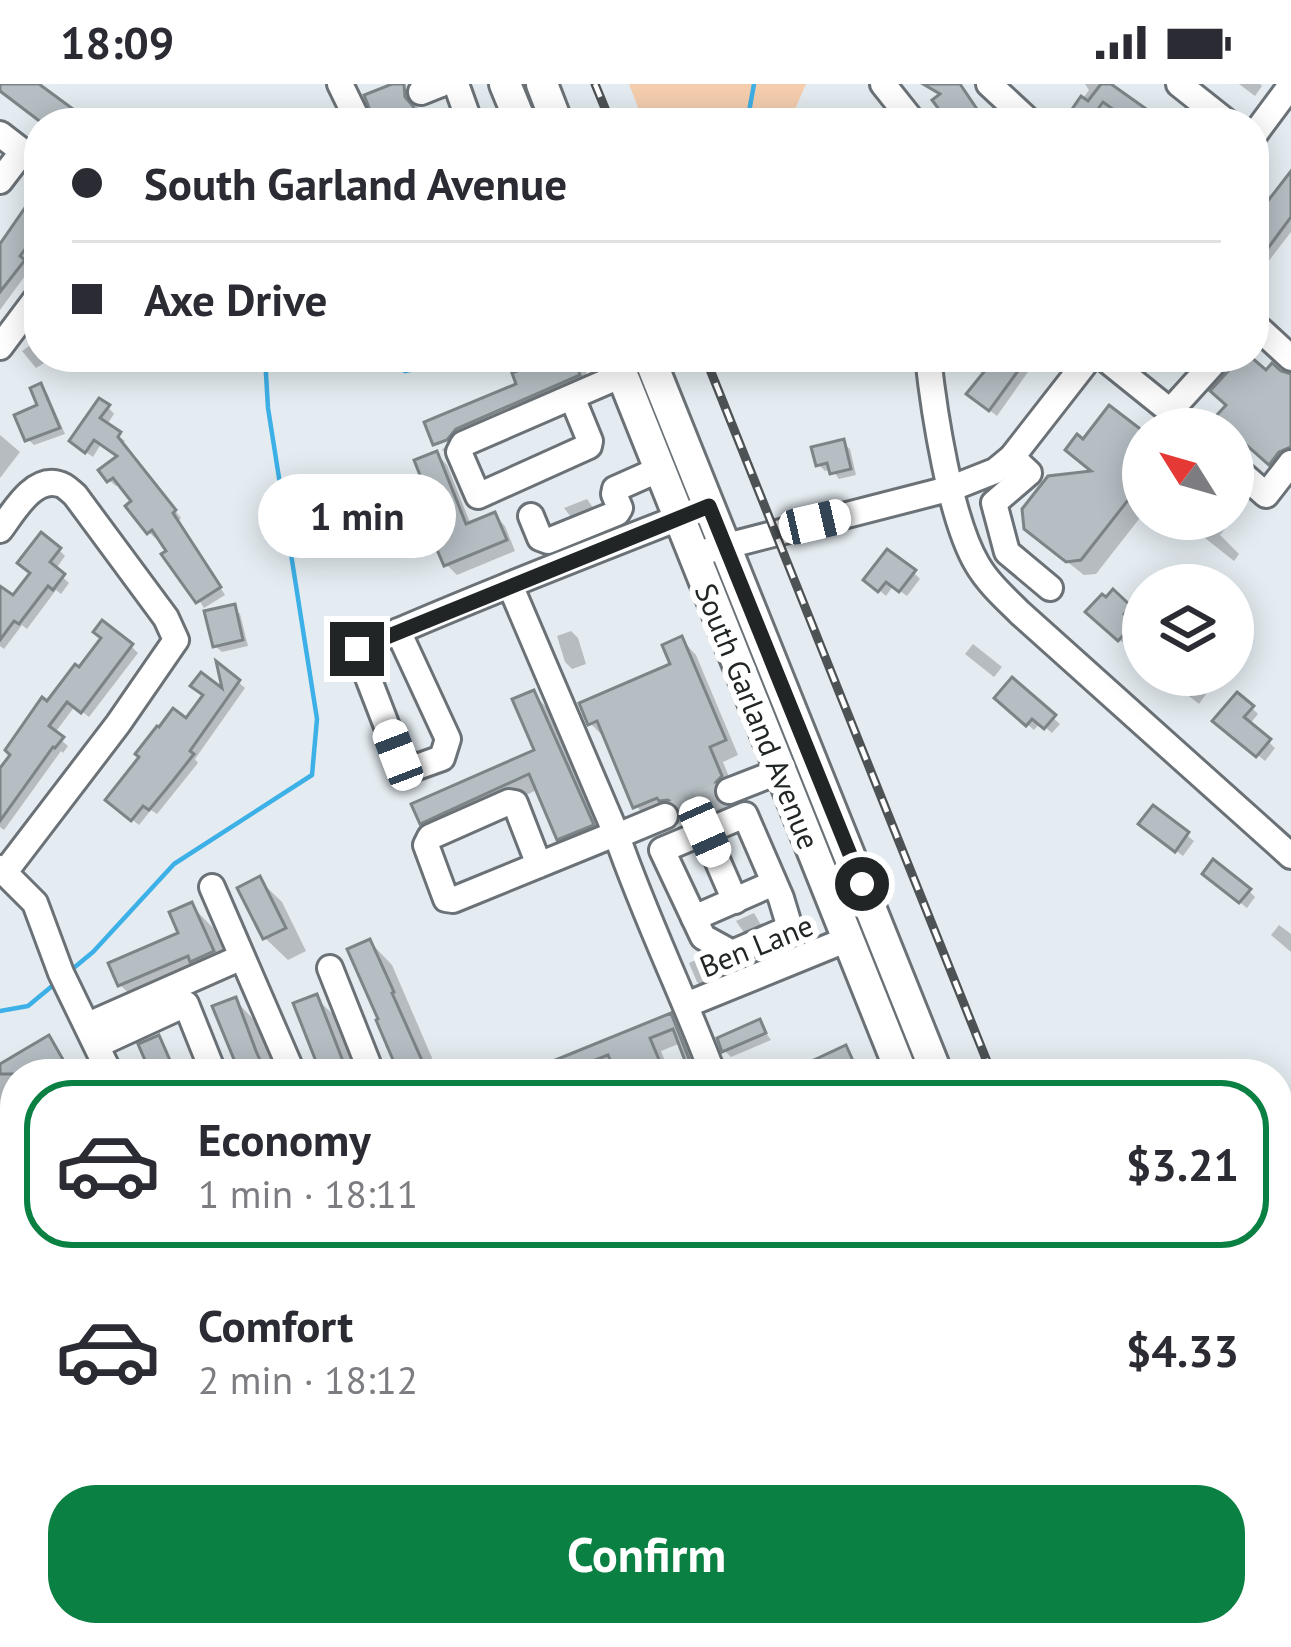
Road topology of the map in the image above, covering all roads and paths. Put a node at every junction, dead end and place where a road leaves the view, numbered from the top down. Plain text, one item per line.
1 (883, 84) edge
2 (989, 84) edge
3 (1179, 84) edge
4 (1291, 86) edge
5 (902, 108) edge
6 (1014, 108) edge
7 (1209, 108) edge
8 (1269, 115) edge
9 (0, 134) edge
10 (24, 153) edge
11 (24, 163) edge
12 (0, 182) edge
13 (24, 315) edge
14 (0, 347) edge
15 (610, 372) edge
16 (621, 372) edge
17 (655, 372) edge
18 (930, 372) edge
19 (1078, 372) edge
20 (1122, 372) edge
21 (1205, 372) edge
22 (572, 397) junction
23 (1166, 408) edge
24 (1173, 408) edge
25 (1012, 458) junction
26 (1291, 463) edge
27 (659, 469) junction
28 (1254, 484) edge
29 (952, 488) junction
30 (709, 506) junction
31 (531, 516) dead end
32 (679, 518) junction
33 (0, 530) edge
34 (726, 547) junction
35 (694, 556) junction
36 (510, 585) junction
37 (1050, 588) dead end
38 (398, 631) junction
39 (780, 771) junction
40 (729, 791) tunnel mouth
41 (665, 816) tunnel mouth
42 (705, 832) junction
43 (617, 836) junction
44 (1291, 856) edge
45 (539, 865) junction
46 (3, 870) edge
47 (824, 880) junction
48 (212, 887) dead end
49 (778, 891) junction
50 (735, 901) junction
51 (694, 918) junction
52 (848, 939) junction
53 (242, 956) junction
54 (330, 968) dead end
55 (686, 1005) junction
56 (92, 1035) junction
57 (103, 1059) edge
58 (208, 1059) edge
59 (287, 1059) edge
60 (366, 1059) edge
61 (707, 1059) edge
62 (896, 1059) edge
63 (929, 1059) edge

1 - 5 street
2 - 6 street
3 - 7 street
4 - 8 street
9 - 10 street
11 - 12 street
13 - 14 street
15 - 22 street
16 - 27 main road, South Garland Avenue
17 - 30 main road, South Garland Avenue
18 - 29 street
19 - 25 street
20 - 23 street
21 - 24 street
22 - 22 street
25 - 29 street
25 - 37 street
26 - 28 street
27 - 31 street
27 - 32 main road, South Garland Avenue
29 - 34 street
29 - 44 street
30 - 32 street
30 - 34 main road, South Garland Avenue
32 - 35 main road, South Garland Avenue
32 - 36 street
33 - 46 street
34 - 35 street
34 - 63 main road, South Garland Avenue
35 - 39 main road, South Garland Avenue
36 - 38 street
36 - 43 street
38 - 38 street
39 - 40 street
39 - 47 main road, South Garland Avenue
41 - 43 street
42 - 49 street
42 - 50 street
42 - 51 street
43 - 45 street
43 - 55 street
45 - 45 street
46 - 56 street
47 - 49 street
47 - 52 main road, South Garland Avenue
48 - 53 street
49 - 50 street
49 - 51 street
50 - 51 street
52 - 55 street, Ben Lane
52 - 62 main road, South Garland Avenue
53 - 56 street
53 - 59 street
54 - 60 street
55 - 61 street
56 - 57 street
56 - 58 street

